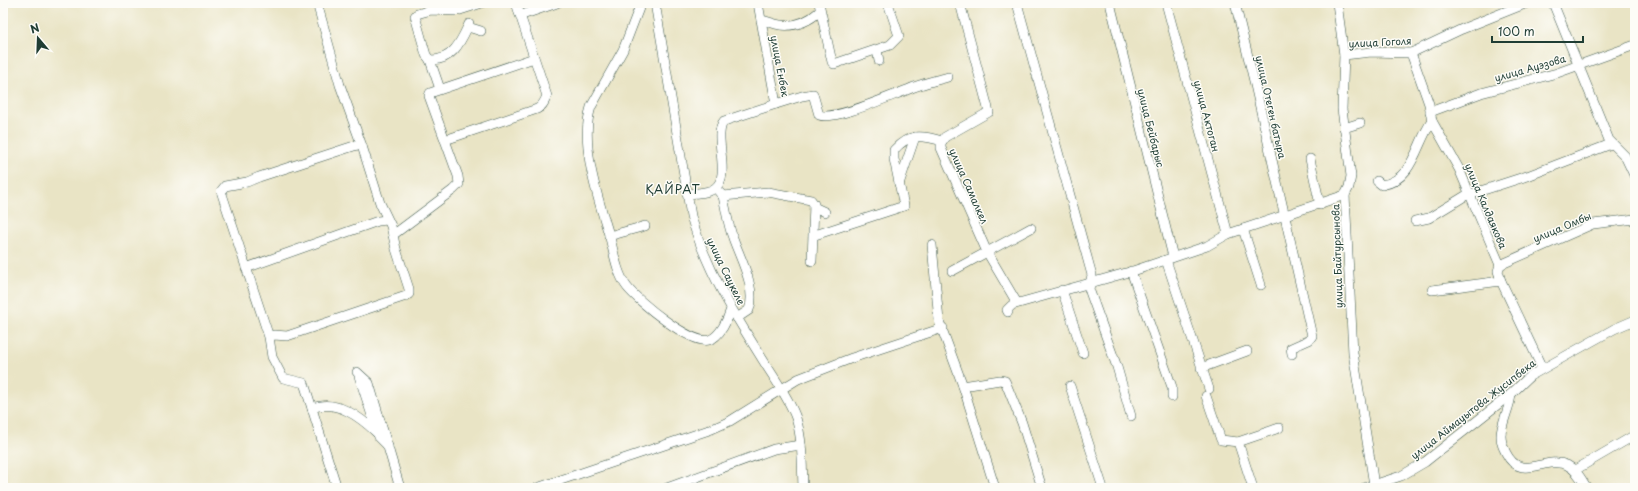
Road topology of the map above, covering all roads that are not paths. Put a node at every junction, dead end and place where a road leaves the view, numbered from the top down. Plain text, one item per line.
1 (317, 3) edge
2 (482, 3) edge
3 (516, 3) edge
4 (557, 3) edge
5 (641, 3) edge
6 (655, 3) edge
7 (758, 3) edge
8 (888, 3) edge
9 (960, 3) edge
10 (1017, 3) edge
11 (1110, 3) edge
12 (1166, 3) edge
13 (1235, 3) edge
14 (1337, 3) edge
15 (1527, 3) edge
16 (1553, 3) edge
17 (819, 7) edge
18 (519, 13) junction
19 (761, 20) junction
20 (481, 31) dead end
21 (1635, 45) edge
22 (877, 50) junction
23 (1411, 53) junction
24 (1344, 55) junction
25 (534, 58) junction
26 (430, 60) junction
27 (879, 61) dead end
28 (1579, 65) junction
29 (948, 77) dead end
30 (440, 89) junction
31 (776, 104) junction
32 (1430, 112) junction
33 (1432, 121) junction
34 (1360, 123) dead end
35 (1344, 128) junction
36 (915, 137) junction
37 (445, 140) junction
38 (942, 141) junction
39 (1611, 144) junction
40 (362, 146) junction
41 (1310, 159) dead end
42 (1635, 177) edge
43 (1377, 181) dead end
44 (899, 184) junction
45 (716, 188) junction
46 (688, 194) junction
47 (723, 196) junction
48 (1345, 196) junction
49 (1471, 196) junction
50 (1320, 205) junction
51 (814, 207) junction
52 (825, 212) dead end
53 (1284, 215) junction
54 (1635, 219) edge
55 (1415, 221) dead end
56 (645, 226) dead end
57 (393, 228) junction
58 (1031, 228) dead end
59 (1243, 229) junction
60 (813, 234) junction
61 (1228, 234) junction
62 (609, 236) junction
63 (932, 245) dead end
64 (987, 252) junction
65 (1169, 258) junction
66 (812, 261) dead end
67 (1500, 265) junction
68 (246, 268) junction
69 (952, 271) dead end
70 (1131, 272) junction
71 (1501, 281) junction
72 (1090, 283) junction
73 (1261, 285) dead end
74 (1062, 290) junction
75 (1432, 290) dead end
76 (1017, 303) junction
77 (731, 309) junction
78 (1008, 312) dead end
79 (737, 318) junction
80 (1635, 320) edge
81 (944, 328) junction
82 (269, 337) junction
83 (1247, 352) dead end
84 (1083, 353) dead end
85 (1292, 354) dead end
86 (1201, 368) junction
87 (1542, 368) junction
88 (963, 386) junction
89 (1070, 386) dead end
90 (780, 389) junction
91 (1511, 394) junction
92 (1172, 396) dead end
93 (312, 408) junction
94 (1131, 416) dead end
95 (1279, 428) dead end
96 (377, 433) junction
97 (1635, 435) edge
98 (1238, 442) junction
99 (801, 445) junction
100 (388, 446) junction
101 (1575, 470) junction
102 (1374, 485) junction
103 (1387, 485) edge
104 (337, 488) edge
105 (400, 488) edge
106 (537, 488) edge
107 (667, 488) edge
108 (803, 488) edge
109 (995, 488) edge
110 (1042, 488) edge
111 (1102, 488) edge
112 (1253, 488) edge
113 (1364, 488) edge
114 (1587, 488) edge

1 - 40 street
2 - 26 street
3 - 18 street
4 - 18 street
5 - 62 street
6 - 46 street, улица Саукеле
7 - 19 street, улица Енбек
8 - 22 street
9 - 38 street, улица Самалкел
10 - 72 street
11 - 65 street, улица Бейбарыс
12 - 61 street, улица Актоган
13 - 53 street, улица Отеген батыра
14 - 24 street, улица Байтурсынова
15 - 23 street, улица Гоголя
16 - 28 street
17 - 19 street
17 - 22 street
18 - 25 street
19 - 31 street, улица Енбек
20 - 26 street
21 - 28 street, улица Ауэзова
22 - 27 street
23 - 24 street, улица Гоголя
23 - 32 street, улица Калдаякова
24 - 35 street, улица Байтурсынова
25 - 30 street
25 - 37 street
26 - 30 street
28 - 32 street, улица Ауэзова
28 - 39 street
29 - 31 street
30 - 37 street
31 - 45 street, улица Енбек
32 - 33 street, улица Калдаякова
33 - 43 street
33 - 49 street, улица Калдаякова
34 - 35 street
35 - 48 street, улица Байтурсынова
36 - 38 street
36 - 44 street
36 - 44 street
37 - 57 street
38 - 64 street, улица Самалкел
39 - 42 street
39 - 49 street
40 - 57 street
40 - 68 street
41 - 50 street
44 - 60 street
45 - 46 street
45 - 47 street
46 - 77 street, улица Саукеле
47 - 51 street
47 - 79 street
48 - 50 street
48 - 102 street, улица Байтурсынова
49 - 55 street
49 - 67 street, улица Калдаякова
50 - 53 street
51 - 52 street
51 - 60 street
53 - 59 street
53 - 85 street, улица Отеген батыра
54 - 67 street, улица Омбы
56 - 62 street
57 - 68 street
57 - 82 street
58 - 64 street
59 - 61 street
59 - 73 street
60 - 66 street
61 - 65 street
62 - 77 street
63 - 81 street
64 - 69 street
64 - 76 street, улица Самалкел
65 - 70 street
65 - 86 street, улица Бейбарыс
67 - 71 street, улица Калдаякова
68 - 82 street
70 - 72 street
70 - 92 street
71 - 75 street
71 - 87 street, улица Калдаякова
72 - 74 street
72 - 94 street
74 - 76 street
74 - 84 street
76 - 78 street
77 - 79 street, улица Саукеле
79 - 90 street, улица Саукеле
80 - 87 street, улица Аймауытова Жусипбека
81 - 88 street
81 - 90 street
82 - 93 street
83 - 86 street
86 - 98 street, улица Бейбарыс
87 - 91 street, улица Аймауытова Жусипбека
88 - 109 street
88 - 110 street
89 - 111 street
90 - 99 street, улица Саукеле
90 - 106 street
91 - 101 street
91 - 103 street, улица Аймауытова Жусипбека
93 - 96 street
93 - 104 street
95 - 98 street
96 - 100 street
96 - 100 street
97 - 101 street
98 - 112 street
99 - 107 street
99 - 108 street, улица Саукеле
100 - 105 street
101 - 114 street
102 - 103 street, улица Аймауытова Жусипбека
102 - 113 street, улица Аймауытова Жусипбека

